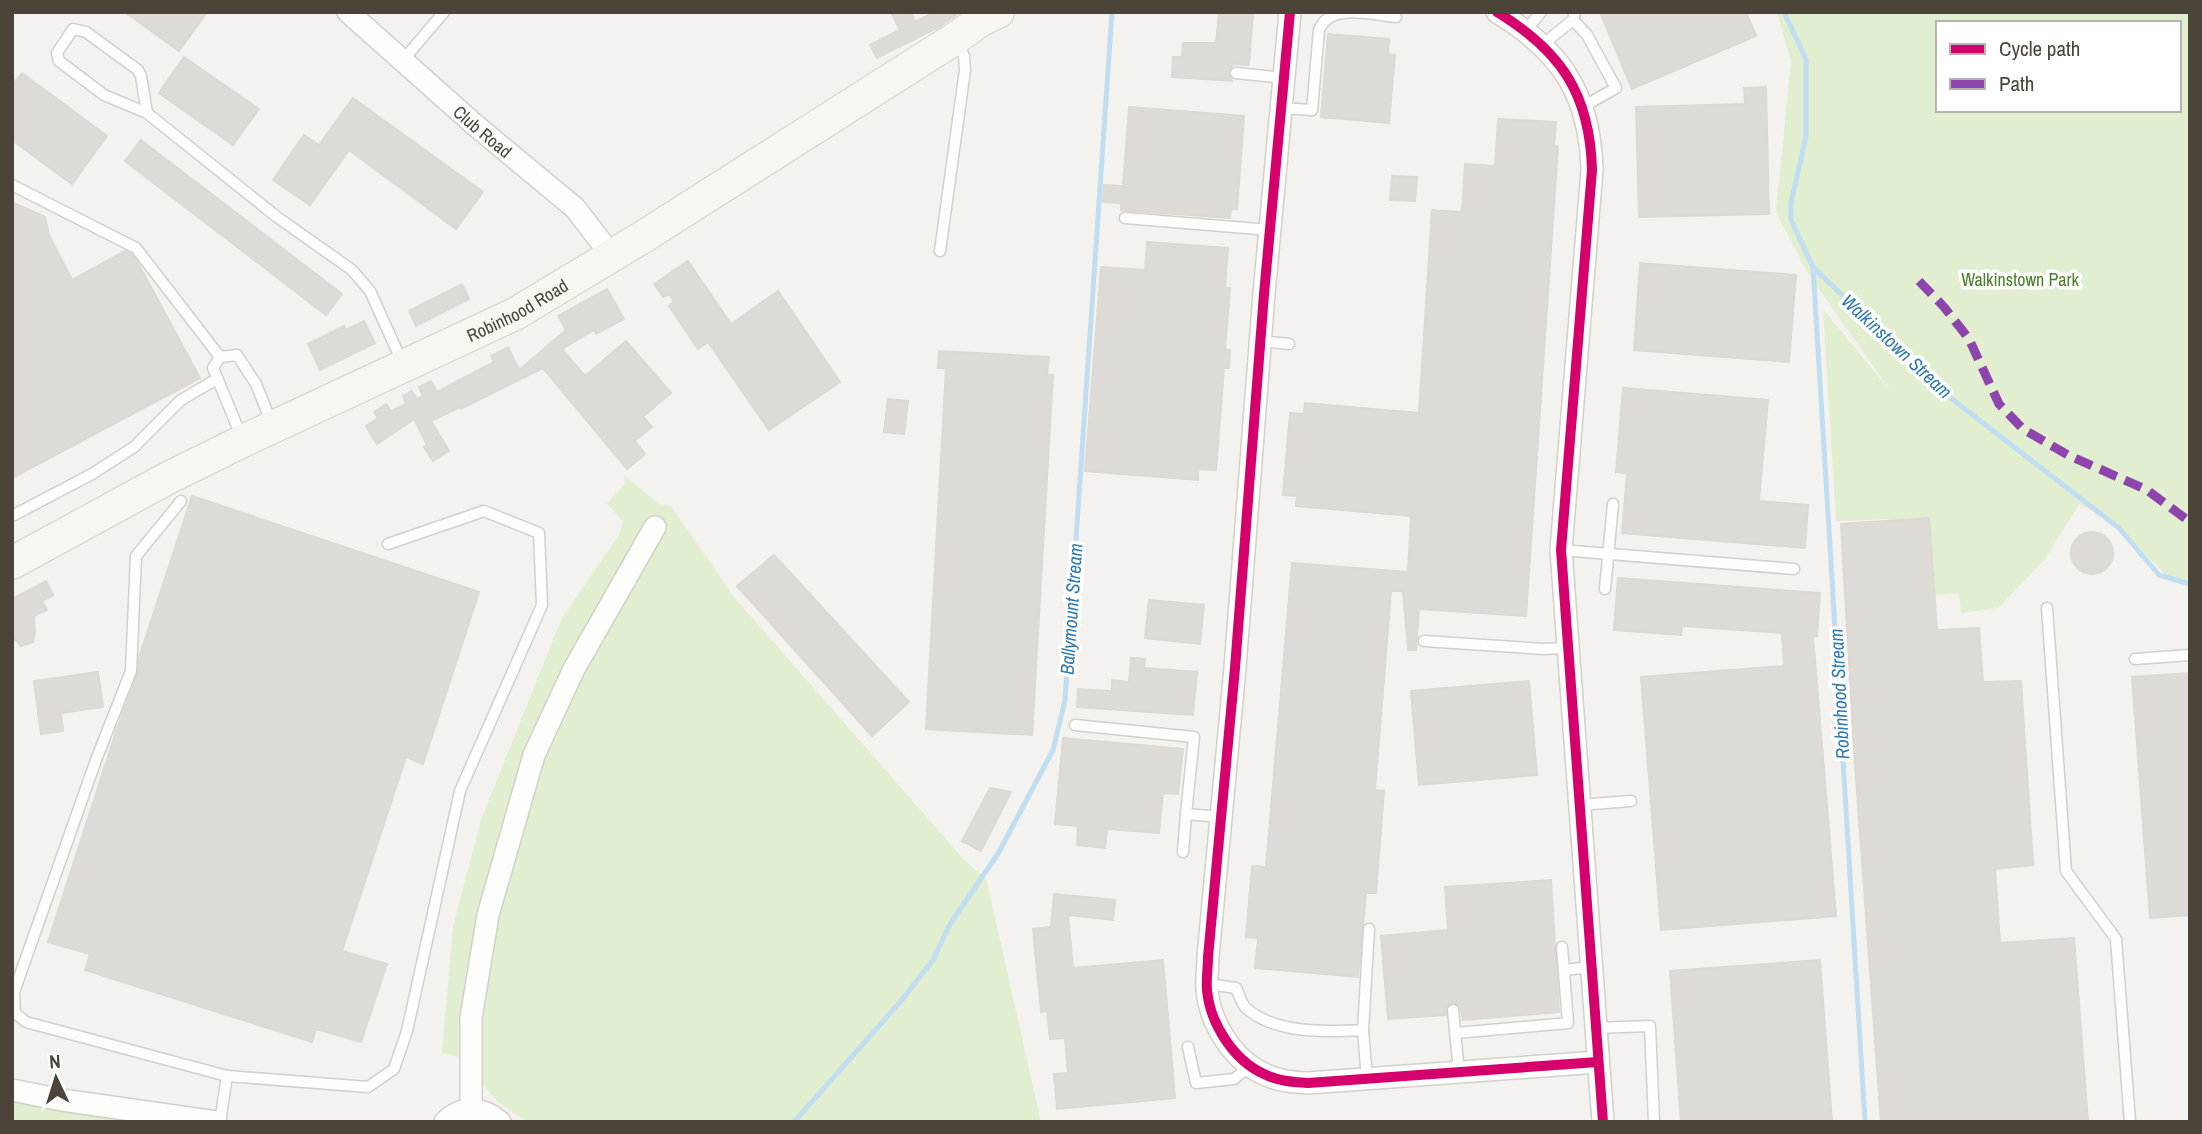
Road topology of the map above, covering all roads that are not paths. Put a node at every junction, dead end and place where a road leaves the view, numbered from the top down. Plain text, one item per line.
1 (348, 12) edge
2 (444, 12) edge
3 (998, 12) edge
4 (1290, 12) edge
5 (1497, 12) edge
6 (1541, 12) edge
7 (1574, 16) edge
8 (1396, 17) dead end
9 (1526, 30) junction
10 (956, 38) junction
11 (1542, 45) junction
12 (404, 59) junction
13 (1236, 74) dead end
14 (1284, 78) junction
15 (1584, 106) junction
16 (1281, 108) junction
17 (147, 113) junction
18 (12, 185) edge
19 (1125, 218) dead end
20 (1269, 230) junction
21 (940, 251) dead end
22 (612, 256) junction
23 (1261, 341) junction
24 (1289, 344) dead end
25 (220, 358) junction
26 (404, 367) junction
27 (217, 379) junction
28 (273, 427) junction
29 (243, 441) junction
30 (181, 501) dead end
31 (1613, 504) dead end
32 (12, 516) edge
33 (655, 527) dead end
34 (388, 544) dead end
35 (1561, 550) junction
36 (1608, 554) junction
37 (12, 564) edge
38 (1794, 569) dead end
39 (1605, 589) dead end
40 (2047, 608) dead end
41 (1424, 641) dead end
42 (1567, 648) junction
43 (2190, 655) edge
44 (2135, 659) dead end
45 (1075, 724) dead end
46 (1631, 801) dead end
47 (1579, 805) junction
48 (1186, 814) junction
49 (1222, 817) junction
50 (1183, 852) dead end
51 (1369, 929) dead end
52 (1562, 947) dead end
53 (1591, 967) junction
54 (1564, 970) junction
55 (1207, 985) junction
56 (1453, 1010) dead end
57 (1596, 1028) junction
58 (1363, 1030) junction
59 (1456, 1033) junction
60 (1188, 1046) dead end
61 (1598, 1062) junction
62 (1251, 1065) junction
63 (1459, 1072) junction
64 (227, 1076) junction
65 (1367, 1079) junction
66 (12, 1090) edge
67 (471, 1109) junction
68 (218, 1122) edge
69 (445, 1122) edge
70 (500, 1122) edge
71 (1603, 1122) edge
72 (1654, 1122) edge
73 (2130, 1122) edge

1 - 12 street, Club Road
2 - 12 lane
3 - 10 street, Robinhood Road
4 - 14 street
5 - 9 street
6 - 9 lane
7 - 11 lane
7 - 15 lane
8 - 16 lane
9 - 11 street
10 - 21 lane
10 - 22 street, Robinhood Road
11 - 15 street
12 - 22 street, Club Road
13 - 14 lane
14 - 16 street
15 - 35 street
16 - 20 street
17 - 17 lane
17 - 26 lane
18 - 25 lane
19 - 20 lane
20 - 23 street
22 - 26 street, Robinhood Road
23 - 24 lane
23 - 49 street
25 - 27 lane
25 - 28 lane
26 - 28 street, Robinhood Road
27 - 29 lane
27 - 32 lane
28 - 29 street, Robinhood Road
29 - 37 street, Robinhood Road
30 - 64 lane
31 - 36 lane
33 - 67 street
34 - 64 lane
35 - 36 lane
35 - 42 street
36 - 38 lane
36 - 39 lane
40 - 73 lane
41 - 42 lane
42 - 47 street
43 - 44 lane
45 - 48 lane
46 - 47 lane
47 - 53 street
48 - 49 lane
48 - 50 lane
49 - 55 street
51 - 58 lane
52 - 54 lane
53 - 54 lane
53 - 57 street
54 - 59 lane
55 - 58 lane
55 - 62 street
56 - 59 lane
57 - 61 street
57 - 72 lane
58 - 65 lane
59 - 63 lane
60 - 62 lane
61 - 63 street
61 - 71 street
62 - 65 street
63 - 65 street
64 - 68 lane
66 - 68 street
67 - 69 street
67 - 70 street

